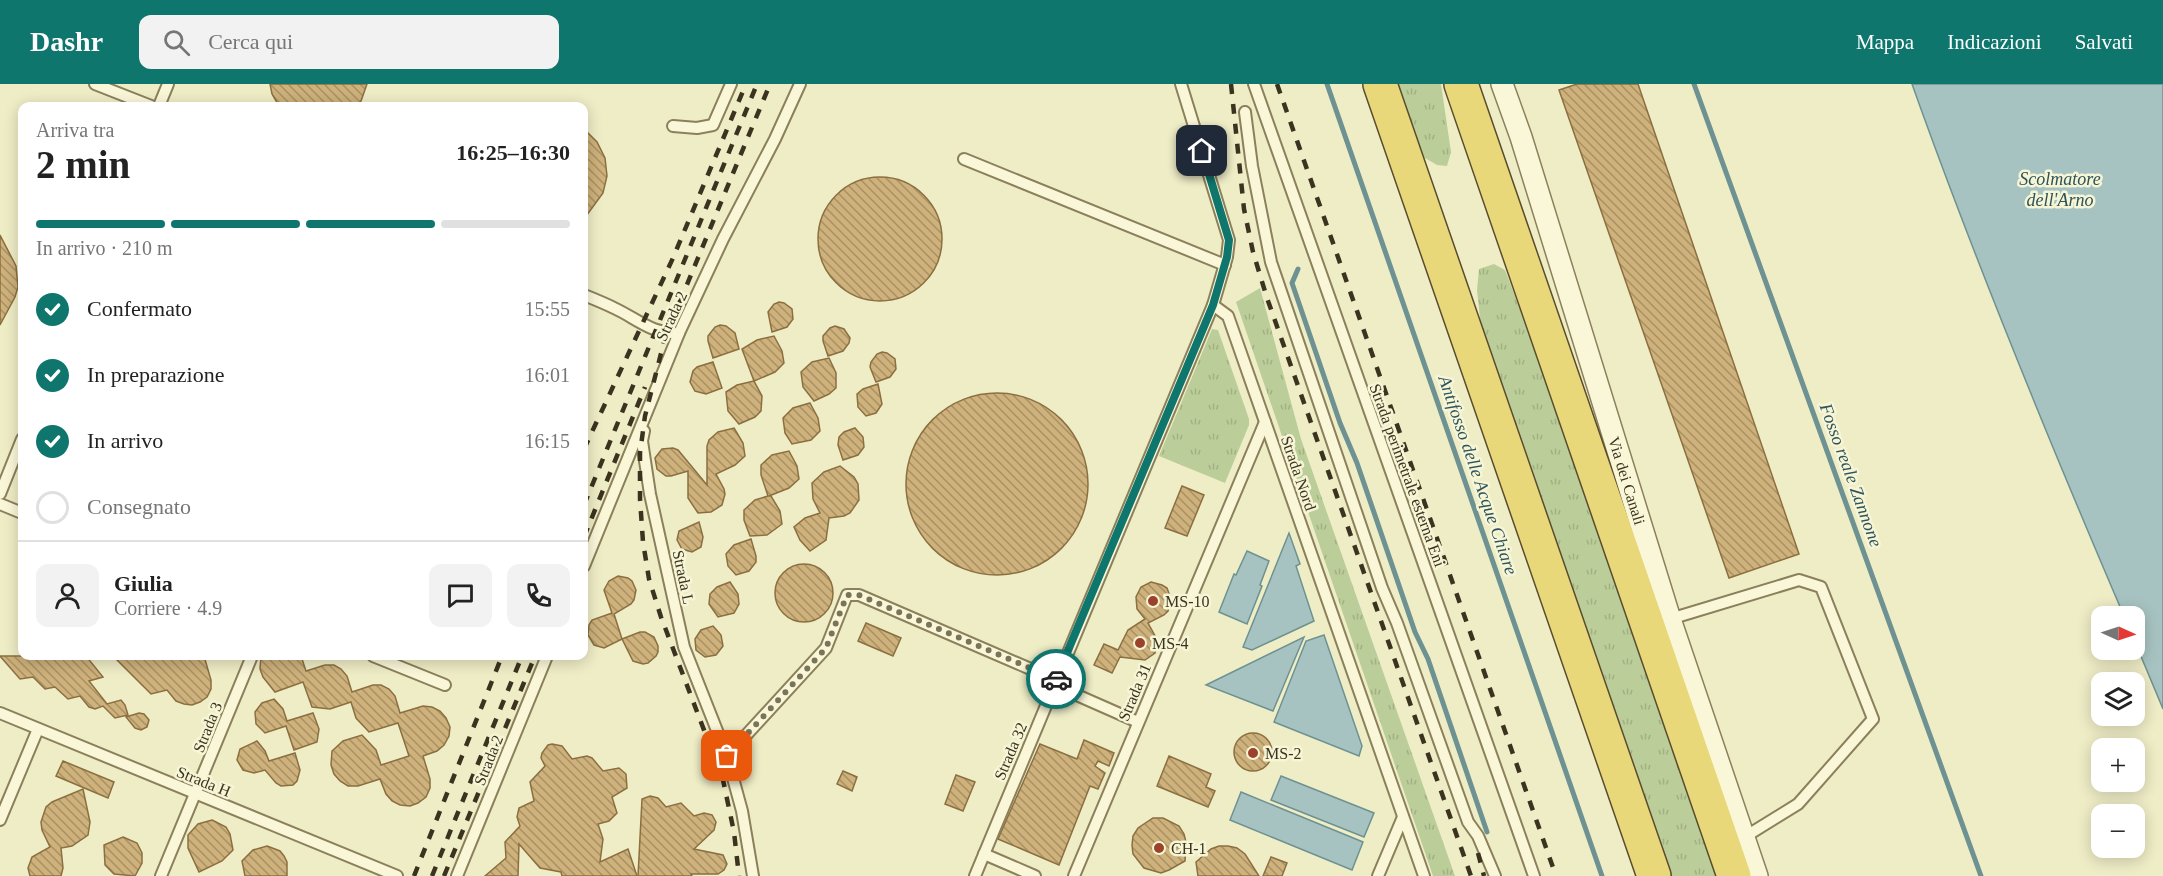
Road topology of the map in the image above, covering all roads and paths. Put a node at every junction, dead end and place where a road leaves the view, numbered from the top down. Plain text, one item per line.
1 (95, 84) edge
2 (168, 84) edge
3 (731, 84) edge
4 (800, 84) edge
5 (1181, 84) edge
6 (1254, 84) edge
7 (1380, 84) edge
8 (1461, 84) edge
9 (1502, 84) edge
10 (141, 102) edge
11 (161, 102) edge
12 (1245, 112) dead end
13 (673, 126) dead end
14 (964, 159) dead end
15 (1225, 265) junction
16 (588, 297) edge
17 (1213, 305) junction
18 (679, 333) junction
19 (652, 399) junction
20 (1265, 422) junction
21 (18, 449) edge
22 (0, 494) edge
23 (0, 504) edge
24 (18, 511) edge
25 (588, 556) edge
26 (1670, 619) junction
27 (250, 660) edge
28 (383, 660) edge
29 (545, 660) edge
30 (1055, 682) junction
31 (445, 685) dead end
32 (0, 713) edge
33 (1138, 722) junction
34 (38, 729) junction
35 (727, 756) junction
36 (195, 793) junction
37 (1403, 817) junction
38 (0, 820) edge
39 (1743, 838) junction
40 (984, 854) junction
41 (161, 876) edge
42 (397, 876) edge
43 (457, 876) edge
44 (753, 876) edge
45 (975, 876) edge
46 (1035, 876) edge
47 (1074, 876) edge
48 (1378, 876) edge
49 (1424, 876) edge
50 (1495, 876) edge
51 (1534, 876) edge
52 (1654, 876) edge
53 (1734, 876) edge
54 (1757, 876) edge

1 - 10 lane
2 - 11 lane
3 - 13 lane
4 - 18 lane, Strada 2
5 - 15 lane
6 - 51 lane, Strada perimetrale esterna Eni
7 - 52 highway
8 - 53 highway
9 - 26 street, Via dei Canali
12 - 50 lane
14 - 15 lane
15 - 17 lane
16 - 18 lane
17 - 20 lane, Strada Nord
17 - 30 lane, Strada 32
18 - 19 lane, Strada 2
19 - 25 lane, Strada 2
19 - 35 lane, Strada L
20 - 33 lane, Strada 31
20 - 37 lane, Strada Nord
21 - 22 lane
23 - 24 lane
26 - 39 street, Via dei Canali
26 - 39 lane
27 - 36 lane, Strada 3
28 - 31 lane
29 - 43 lane, Strada 2
30 - 33 lane
30 - 35 lane
30 - 40 lane, Strada 32
32 - 34 lane, Strada H
33 - 47 lane, Strada 31
34 - 36 lane, Strada H
34 - 38 lane
35 - 44 lane, Strada L
36 - 41 lane, Strada 3
36 - 42 lane, Strada H
37 - 48 lane
37 - 49 lane, Strada Nord
39 - 54 street, Via dei Canali
40 - 45 lane, Strada 32
40 - 46 lane

